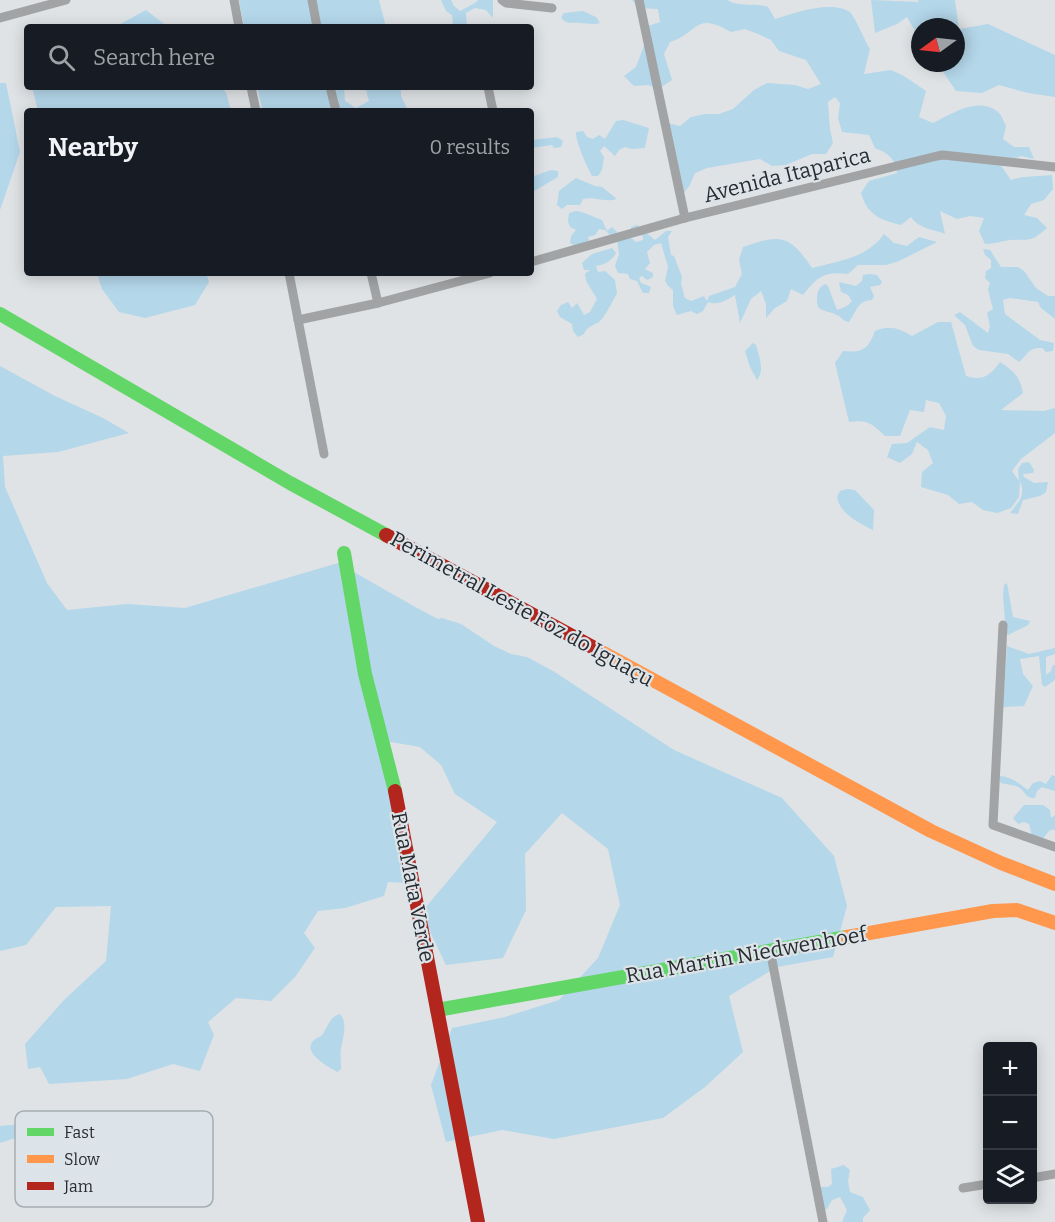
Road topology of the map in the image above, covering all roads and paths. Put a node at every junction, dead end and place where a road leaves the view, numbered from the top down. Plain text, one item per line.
1 (66, 0) edge
2 (234, 0) edge
3 (312, 0) edge
4 (502, 0) edge
5 (639, 0) edge
6 (552, 8) dead end
7 (0, 18) edge
8 (238, 24) edge
9 (316, 24) edge
10 (252, 90) edge
11 (331, 90) edge
12 (489, 90) edge
13 (255, 108) edge
14 (335, 108) edge
15 (492, 108) edge
16 (1055, 167) edge
17 (685, 218) junction
18 (534, 261) edge
19 (290, 276) edge
20 (372, 276) edge
21 (479, 276) edge
22 (378, 303) junction
23 (0, 314) edge
24 (298, 320) junction
25 (324, 454) dead end
26 (344, 554) dead end
27 (1003, 625) dead end
28 (1055, 847) edge
29 (1055, 884) edge
30 (1055, 923) edge
31 (770, 950) junction
32 (436, 1010) junction
33 (1055, 1174) edge
34 (1037, 1177) edge
35 (983, 1185) edge
36 (963, 1188) dead end
37 (477, 1222) edge
38 (823, 1222) edge

1 - 7 street
2 - 8 street
3 - 9 street
4 - 6 street
5 - 17 street
10 - 13 street
11 - 14 street
12 - 15 street
16 - 17 street, Avenida Itaparica
17 - 18 street, Avenida Itaparica
19 - 24 street
20 - 22 street
21 - 22 street
22 - 24 street
23 - 29 main road, Perimetral Leste Foz do Iguaçu
24 - 25 street
26 - 32 main road, Rua Mata Verde
27 - 28 street
30 - 31 main road, Rua Martin Niedwenhoef
31 - 32 main road, Rua Martin Niedwenhoef
31 - 38 street
32 - 37 main road, Rua Mata Verde
33 - 34 street
35 - 36 street

